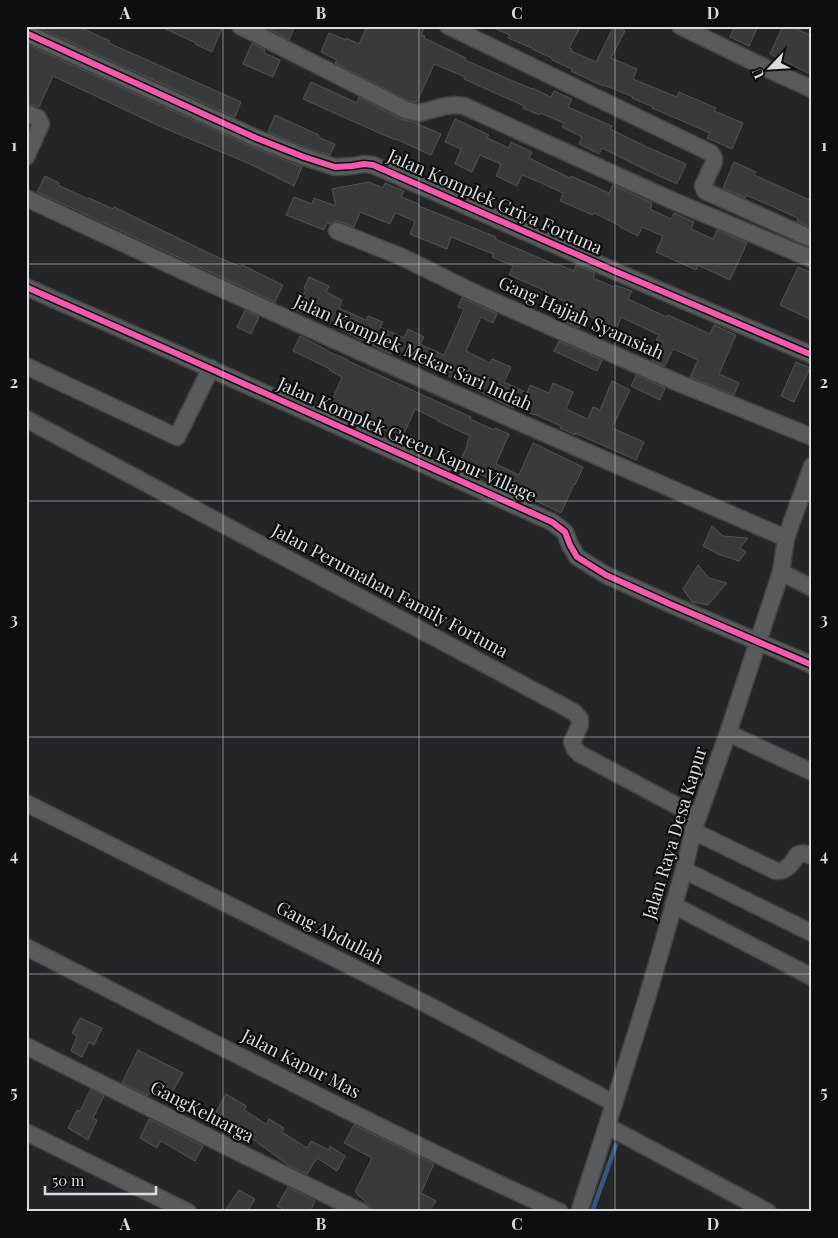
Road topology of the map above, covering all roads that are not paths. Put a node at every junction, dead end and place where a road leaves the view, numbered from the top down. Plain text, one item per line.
1 (240, 26) edge
2 (448, 26) edge
3 (680, 26) edge
4 (26, 33) edge
5 (812, 89) edge
6 (26, 113) edge
7 (26, 157) edge
8 (26, 198) edge
9 (336, 231) dead end
10 (812, 240) edge
11 (812, 259) edge
12 (26, 287) edge
13 (812, 355) edge
14 (26, 366) edge
15 (211, 368) junction
16 (26, 419) edge
17 (812, 437) edge
18 (812, 466) edge
19 (786, 538) junction
20 (781, 572) junction
21 (812, 588) edge
22 (758, 641) junction
23 (812, 665) edge
24 (728, 733) junction
25 (812, 772) edge
26 (26, 804) edge
27 (696, 824) junction
28 (812, 856) edge
29 (684, 870) junction
30 (673, 905) junction
31 (812, 934) edge
32 (26, 947) edge
33 (812, 977) edge
34 (26, 1046) edge
35 (614, 1103) junction
36 (607, 1126) junction
37 (26, 1132) edge
38 (188, 1212) edge
39 (362, 1212) edge
40 (560, 1212) edge
41 (579, 1212) edge
42 (768, 1212) edge

1 - 11 street
2 - 10 street
3 - 5 street
4 - 13 street, Jalan Komplek Griya Fortuna
6 - 7 street
8 - 19 street, Jalan Komplek Mekar Sari Indah
9 - 17 street, Gang Hajjah Syamsiah
12 - 15 street, Jalan Komplek Green Kapur Village
14 - 15 street
15 - 22 street, Jalan Komplek Green Kapur Village
16 - 27 street, Jalan Perumahan Family Fortuna
18 - 19 street, Jalan Raya Desa Kapur
19 - 20 street, Jalan Raya Desa Kapur
20 - 21 street
20 - 22 street, Jalan Raya Desa Kapur
22 - 23 street, Jalan Komplek Green Kapur Village
22 - 24 street, Jalan Raya Desa Kapur
24 - 25 street
24 - 27 street, Jalan Raya Desa Kapur
26 - 35 street, Gang Abdullah
27 - 28 street
27 - 29 street, Jalan Raya Desa Kapur
29 - 30 street, Jalan Raya Desa Kapur
29 - 31 street
30 - 33 street
30 - 35 street, Jalan Raya Desa Kapur
32 - 40 street, Jalan Kapur Mas
34 - 39 street, GangKeluarga
35 - 36 street, Jalan Raya Desa Kapur
36 - 41 street, Jalan Raya Desa Kapur
36 - 42 street
37 - 38 street

